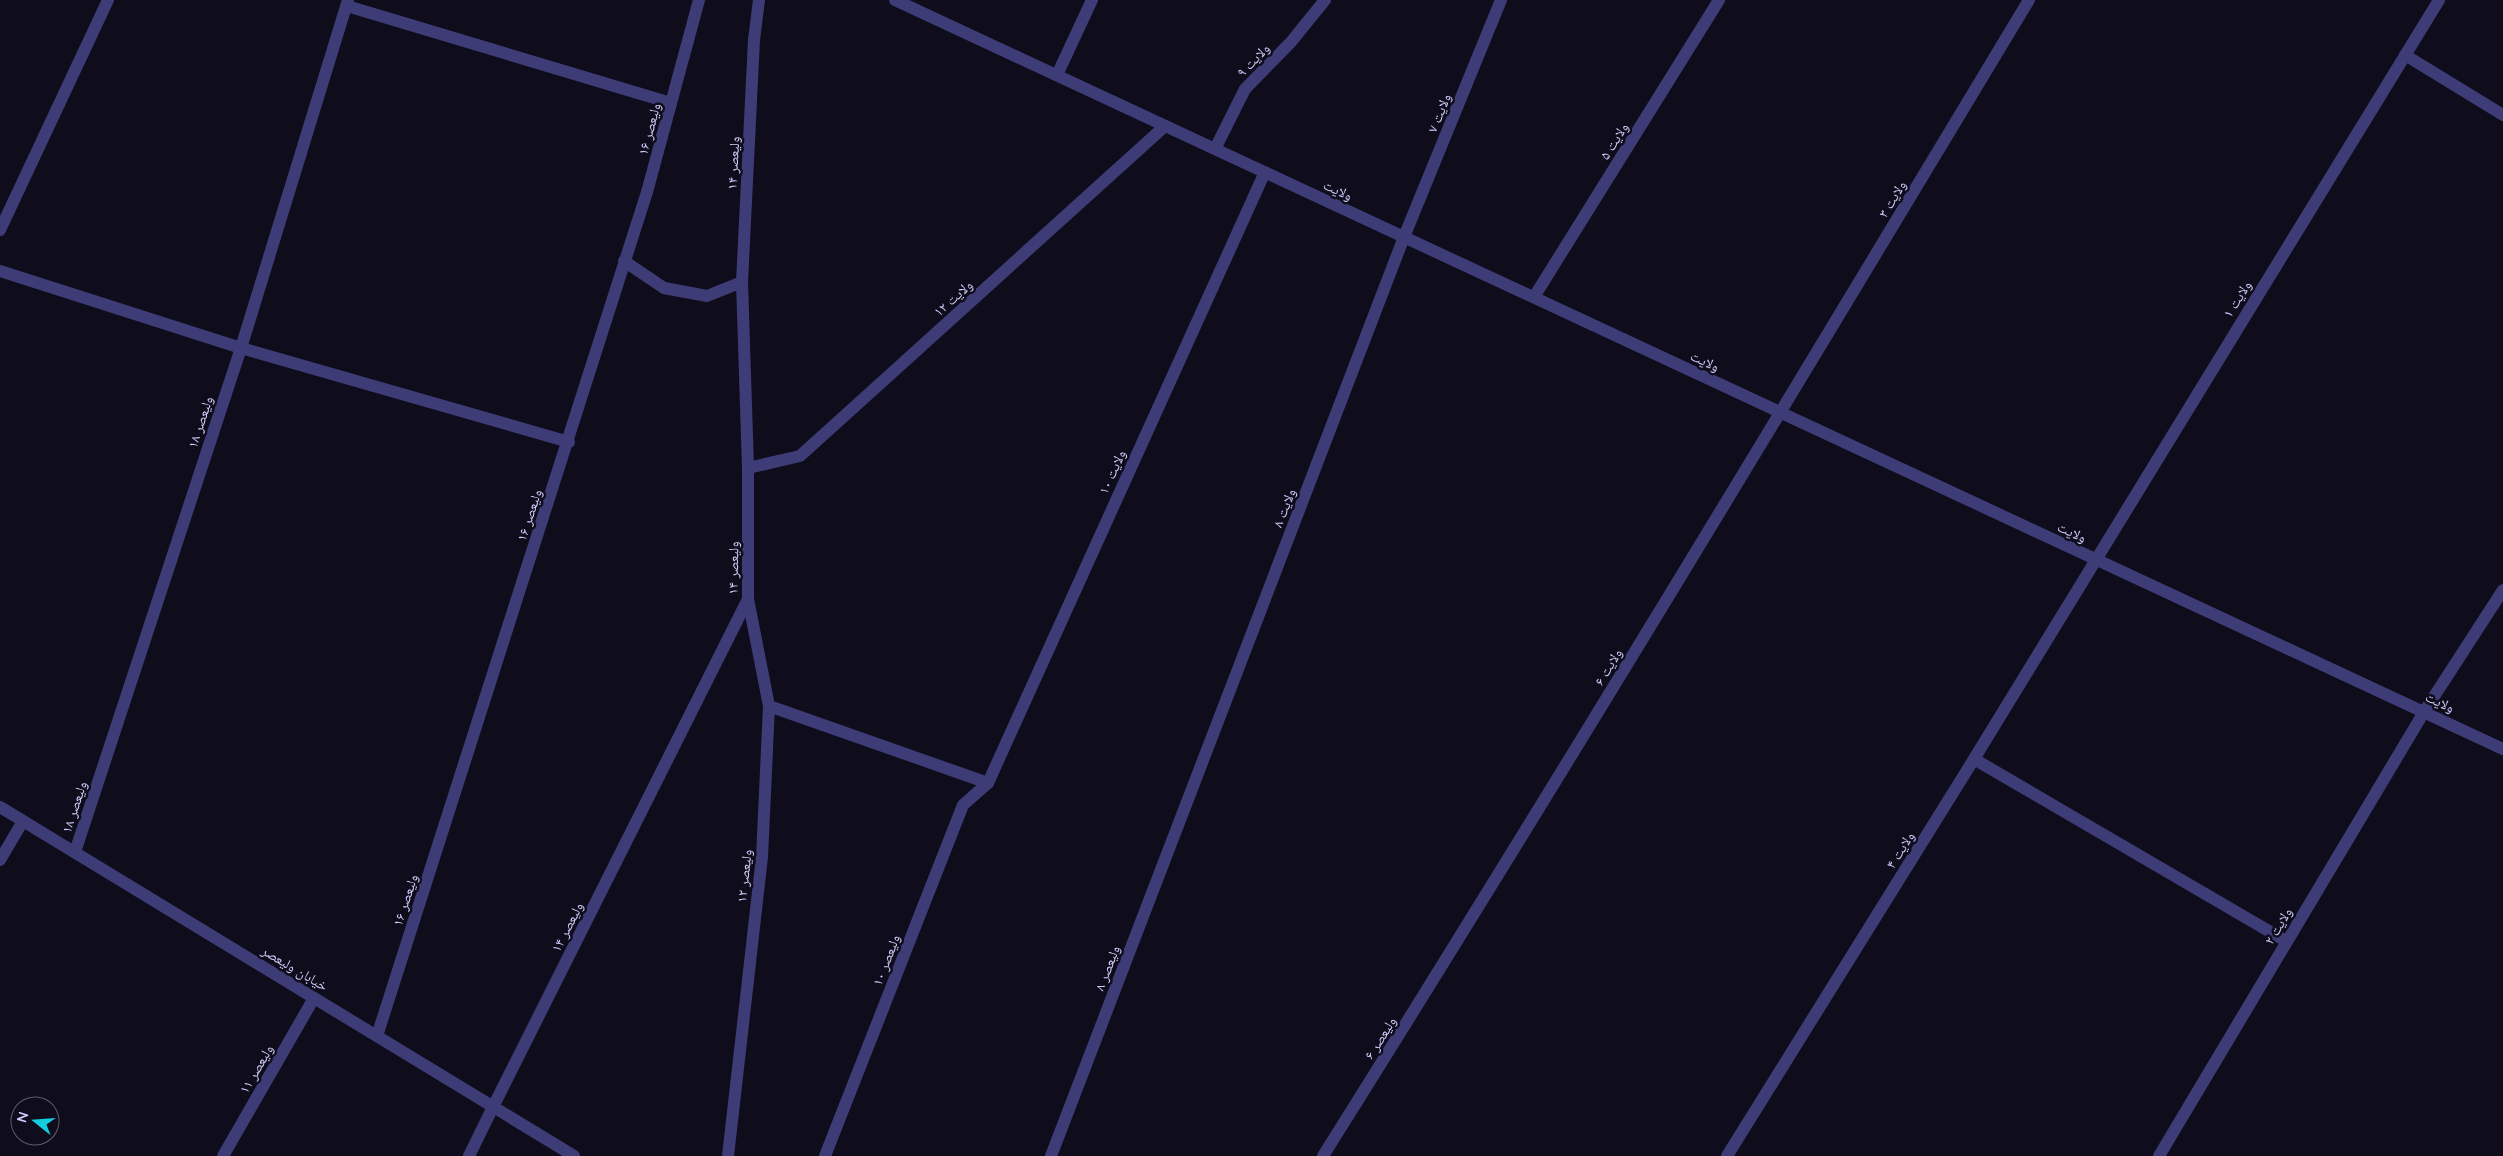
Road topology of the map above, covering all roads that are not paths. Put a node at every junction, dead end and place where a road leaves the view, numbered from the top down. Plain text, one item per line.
1 (108, 0) edge
2 (699, 0) edge
3 (758, 0) edge
4 (895, 0) edge
5 (1092, 0) edge
6 (1325, 0) edge
7 (1501, 0) edge
8 (1719, 0) edge
9 (2029, 0) edge
10 (2439, 0) edge
11 (348, 3) edge
12 (2404, 55) junction
13 (1057, 75) junction
14 (671, 103) junction
15 (2503, 115) edge
16 (1165, 126) junction
17 (1215, 149) junction
18 (1265, 172) junction
19 (0, 230) edge
20 (1404, 237) junction
21 (624, 261) junction
22 (0, 271) edge
23 (742, 282) junction
24 (1534, 297) junction
25 (241, 348) junction
26 (1781, 414) junction
27 (569, 442) junction
28 (748, 468) junction
29 (2096, 559) junction
30 (2503, 590) edge
31 (748, 599) junction
32 (769, 706) junction
33 (2424, 712) junction
34 (2503, 749) edge
35 (1974, 759) junction
36 (988, 783) junction
37 (1192, 791) joint
38 (0, 807) edge
39 (23, 821) junction
40 (75, 852) junction
41 (0, 860) edge
42 (1461, 936) joint
43 (2286, 942) junction
44 (314, 998) junction
45 (377, 1036) junction
46 (493, 1107) junction
47 (223, 1156) edge
48 (469, 1156) edge
49 (574, 1156) edge
50 (728, 1156) edge
51 (825, 1156) edge
52 (1051, 1156) edge
53 (1323, 1156) edge
54 (1727, 1156) edge
55 (2159, 1156) edge

1 - 19 street
2 - 14 street, ولیعصر ۱۶
3 - 23 street, ولیعصر ۱۴
4 - 13 street, ولایت
5 - 13 street
6 - 17 street, ولایت ۹
7 - 20 street, ولایت ۷
8 - 24 street, ولایت ۵
9 - 26 street, ولایت ۳
10 - 12 street, ولایت ۱
11 - 14 street
11 - 25 street, ولیعصر ۱۸
12 - 15 street
12 - 29 street, ولایت ۱
13 - 16 street, ولایت
14 - 21 street, ولیعصر ۱۶
16 - 17 street, ولایت
16 - 28 street, ولایت ۱۲
17 - 18 street, ولایت
18 - 20 street, ولایت
18 - 36 street, ولایت ۱۰
20 - 24 street, ولایت
20 - 37 street, ولایت ۸
21 - 23 street
21 - 27 street, ولیعصر ۱۶
22 - 25 street
23 - 28 street, ولیعصر ۱۴
24 - 26 street, ولایت
25 - 27 street
25 - 40 street, ولیعصر ۱۸
26 - 29 street, ولایت
26 - 42 street, ولایت ۶
27 - 45 street, ولیعصر ۱۶
28 - 31 street, ولیعصر ۱۴
29 - 33 street, ولایت
29 - 35 street, ولایت ۴
30 - 33 street, ولایت ۲
31 - 32 street, ولیعصر ۱۲
31 - 46 street, ولیعصر ۱۴
32 - 36 street
32 - 50 street, ولیعصر ۱۲
33 - 34 street, ولایت
33 - 43 street, ولایت ۲
35 - 43 street
35 - 54 street, ولایت ۴
36 - 51 street, ولیعصر ۱۰
37 - 52 street, ولیعصر ۸
38 - 39 street, خیابان ولیعصر
39 - 40 street, خیابان ولیعصر
39 - 41 street
40 - 44 street, خیابان ولیعصر
42 - 53 street, ولیعصر ۶
43 - 55 street, ولایت ۲
44 - 45 street, خیابان ولیعصر
44 - 47 street, ولیعصر ۱۱
45 - 46 street, خیابان ولیعصر
46 - 48 street, ولیعصر ۱۴
46 - 49 street, خیابان ولیعصر

